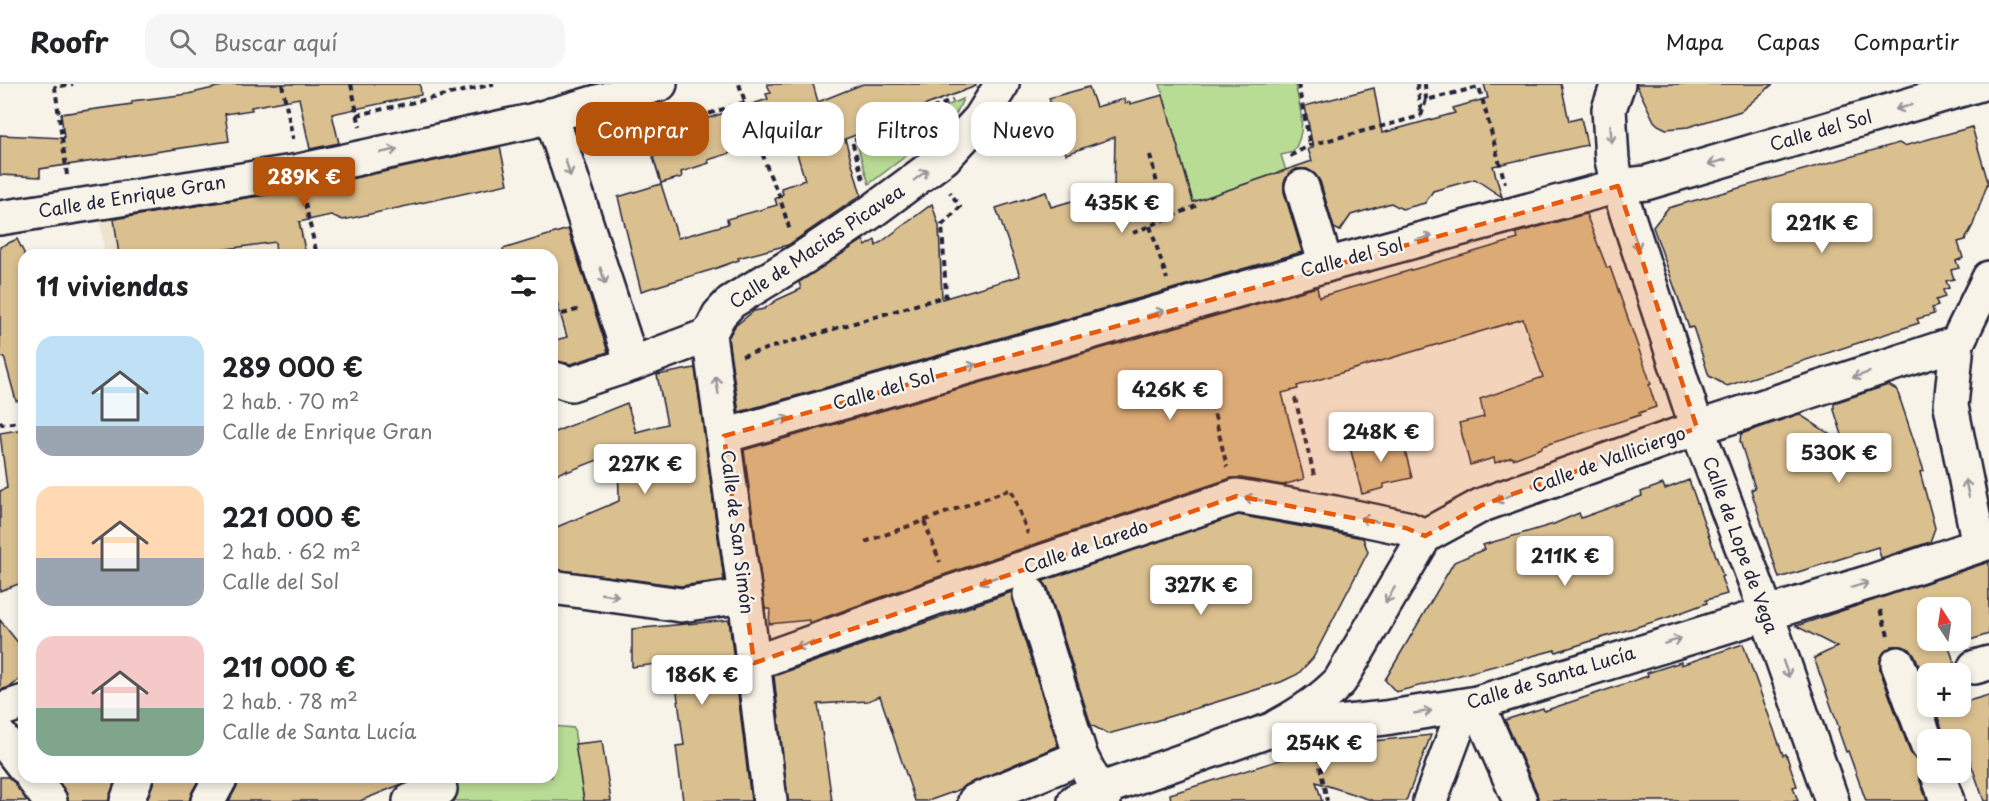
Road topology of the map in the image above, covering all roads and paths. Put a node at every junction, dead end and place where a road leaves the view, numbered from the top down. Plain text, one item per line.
1 (73, 84) edge
2 (282, 84) edge
3 (351, 84) edge
4 (494, 84) edge
5 (660, 84) edge
6 (739, 84) edge
7 (1298, 84) edge
8 (1418, 84) edge
9 (1425, 84) edge
10 (1618, 84) edge
11 (1980, 84) edge
12 (1000, 86) edge
13 (1426, 100) junction
14 (745, 102) edge
15 (551, 115) junction
16 (1421, 116) junction
17 (1310, 146) junction
18 (1150, 155) dead end
19 (1292, 155) dead end
20 (763, 156) edge
21 (1503, 176) dead end
22 (302, 185) junction
23 (69, 186) dead end
24 (1618, 186) junction
25 (1302, 187) dead end
26 (865, 188) dead end
27 (1196, 206) dead end
28 (960, 207) dead end
29 (0, 218) edge
30 (1166, 219) junction
31 (1150, 226) junction
32 (1133, 233) dead end
33 (793, 242) dead end
34 (316, 249) edge
35 (1326, 265) junction
36 (1989, 278) edge
37 (1170, 287) dead end
38 (1957, 343) junction
39 (711, 349) junction
40 (632, 364) junction
41 (1892, 365) junction
42 (558, 380) edge
43 (1294, 399) dead end
44 (1212, 404) dead end
45 (1951, 406) junction
46 (18, 422) edge
47 (1, 423) edge
48 (1697, 428) junction
49 (724, 436) junction
50 (1227, 470) dead end
51 (1315, 480) dead end
52 (924, 521) junction
53 (1425, 536) junction
54 (865, 542) dead end
55 (1984, 543) edge
56 (1034, 579) junction
57 (1870, 582) junction
58 (558, 588) edge
59 (952, 592) junction
60 (746, 596) junction
61 (1766, 614) junction
62 (754, 663) junction
63 (1898, 664) joint
64 (1340, 681) junction
65 (18, 704) edge
66 (1469, 704) junction
67 (0, 710) edge
68 (1385, 718) junction
69 (1312, 726) junction
70 (1922, 729) edge
71 (1271, 730) junction
72 (0, 736) edge
73 (1082, 757) junction
74 (18, 759) edge
75 (36, 783) edge
76 (134, 783) edge
77 (218, 783) edge
78 (1941, 783) edge
79 (440, 789) dead end
80 (1093, 798) edge
81 (50, 801) edge
82 (127, 801) edge
83 (208, 801) edge
84 (410, 801) edge
85 (770, 801) edge
86 (975, 801) edge
87 (1328, 801) edge
88 (1430, 801) edge
89 (1520, 801) edge
90 (1832, 801) edge
91 (1947, 801) edge

1 - 23 path
2 - 22 path
3 - 4 path
5 - 15 street, Calle de Enrique Gran
6 - 14 path
7 - 17 path
8 - 16 path
9 - 13 path
10 -> 24 street, Calle de Lope de Vega
11 -> 24 street, Calle del Sol
12 - 26 path
39 -> 12 street, Calle de Macias Picavea
13 - 16 path
13 - 21 path
22 -> 15 street, Calle de Enrique Gran
15 -> 40 street
16 - 17 path
17 - 19 path
18 - 30 path
20 - 33 path
22 - 29 street, Calle de Enrique Gran
22 - 34 path
35 -> 24 street, Calle del Sol
24 -> 48 street, Calle de Lope de Vega
25 - 35 street
27 - 30 path
28 - 39 path
30 - 31 path
31 - 32 path
31 - 37 path
49 -> 35 street, Calle del Sol
36 - 38 street
38 - 41 street, Calle de Valliciergo
38 - 45 street
39 - 40 street
49 -> 39 street, Calle de San Simón
40 - 42 street
41 - 45 street
41 -> 48 street, Calle de Valliciergo
43 - 51 path
44 - 50 path
55 -> 45 street
46 - 47 path
48 -> 53 street, Calle de Valliciergo
48 - 61 street, Calle de Lope de Vega
49 - 60 street, Calle de San Simón
52 - 54 path
52 - 56 path
52 - 59 path
53 -> 56 street, Calle de Laredo
53 -> 64 street
55 - 57 street, Calle de Santa Lucía
56 -> 59 street, Calle de Laredo
56 - 73 street
61 -> 57 street, Calle de Santa Lucía
57 - 63 path
58 -> 60 street
59 -> 62 street, Calle de Laredo
60 - 62 street, Calle de San Simón
66 -> 61 street, Calle de Santa Lucía
61 -> 90 street, Calle de Lope de Vega
62 - 85 street, Calle de San Simón
63 - 70 street
64 - 68 street
64 - 71 street
65 - 67 street
68 -> 66 street, Calle de Santa Lucía
66 - 88 street
66 - 89 street
68 - 69 street, Calle de Santa Lucía
69 - 71 street, Calle de Santa Lucía
69 - 87 path
71 - 80 street, Calle de Santa Lucía
72 - 74 street
73 - 80 street
73 - 86 street
75 - 81 street
76 - 82 street
77 - 83 street
78 - 91 street
79 - 84 street

